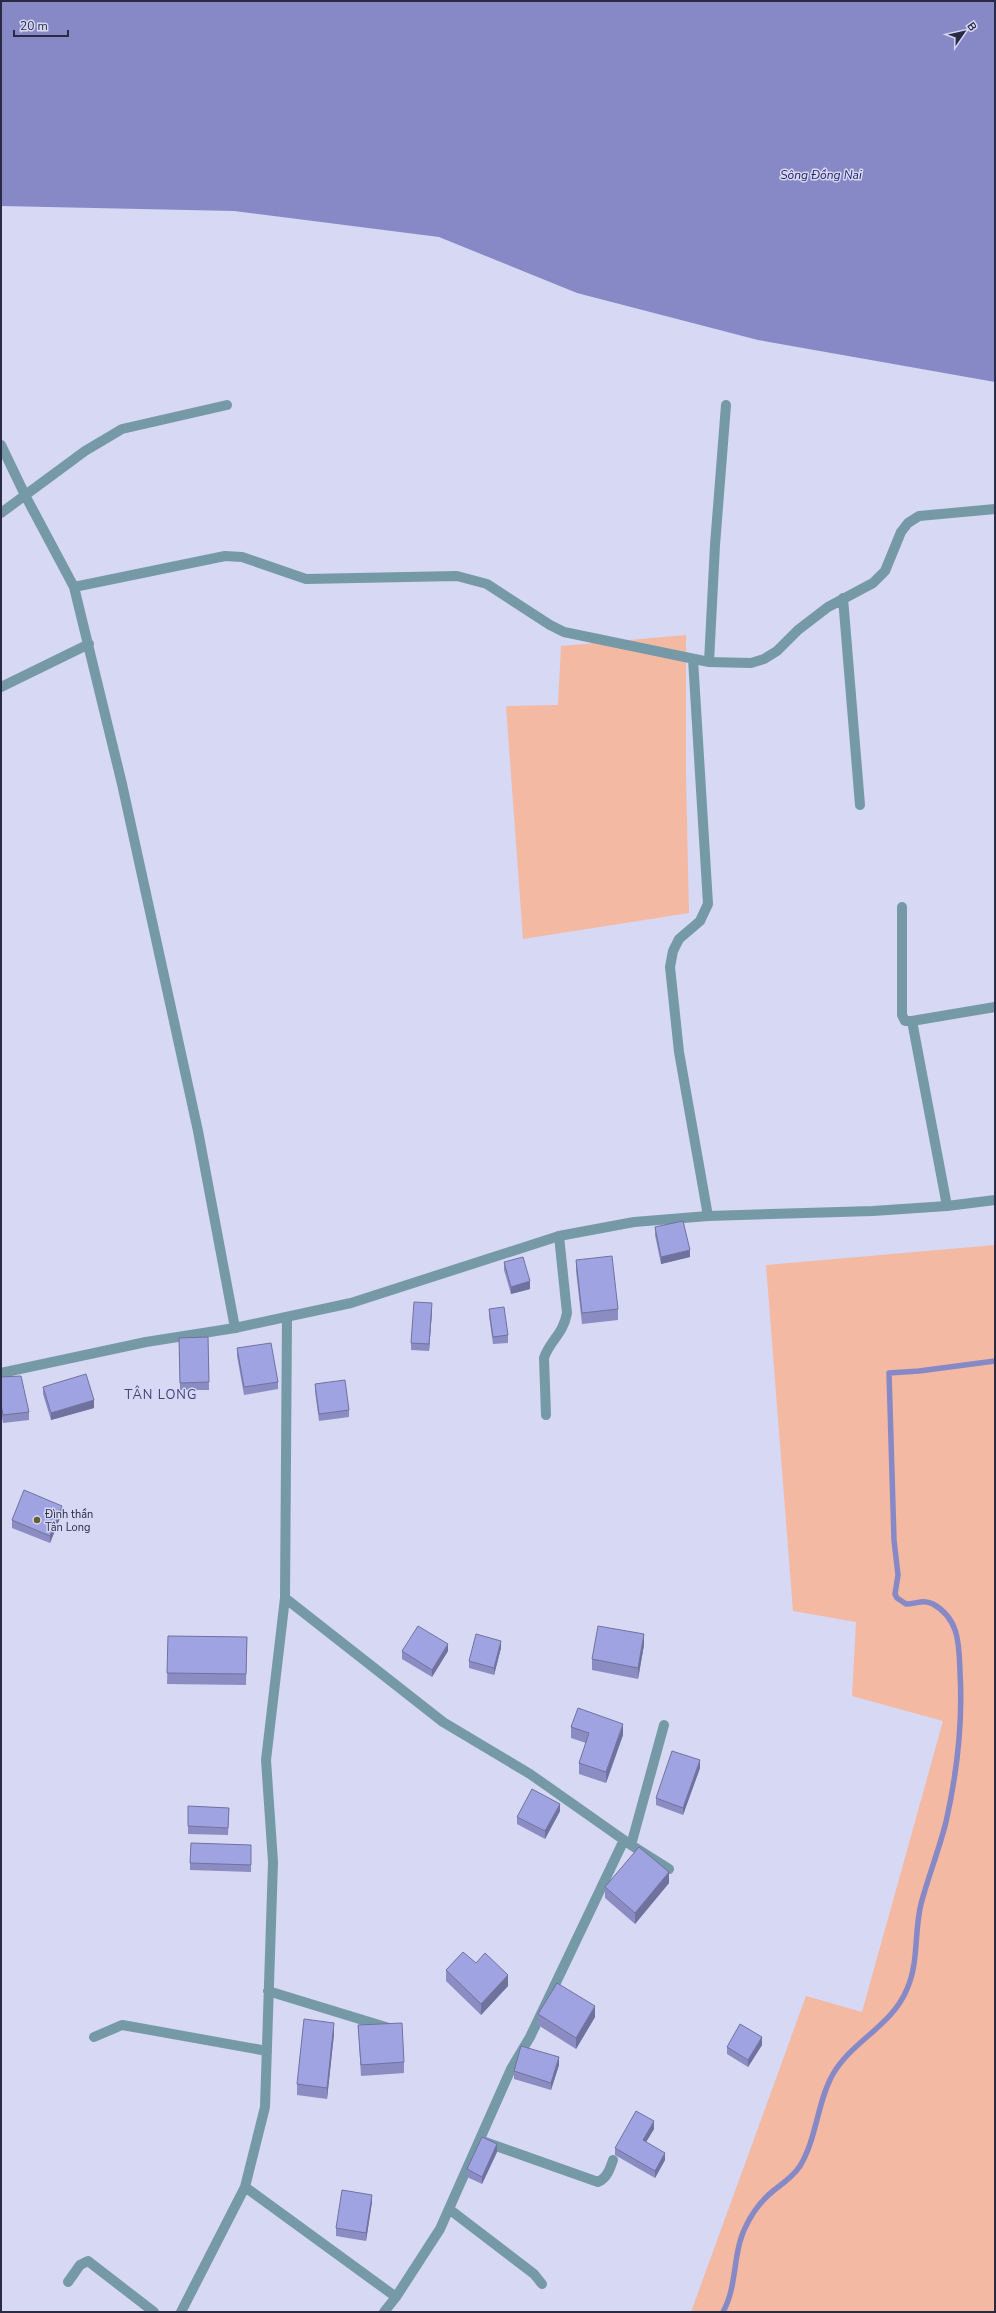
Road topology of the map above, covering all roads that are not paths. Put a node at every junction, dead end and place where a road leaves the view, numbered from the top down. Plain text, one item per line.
1 (227, 405) dead end
2 (726, 405) dead end
3 (1, 445) edge
4 (26, 497) junction
5 (995, 509) edge
6 (1, 514) edge
7 (74, 586) junction
8 (843, 598) junction
9 (89, 644) junction
10 (693, 659) junction
11 (709, 662) junction
12 (1, 687) edge
13 (860, 805) dead end
14 (902, 907) dead end
15 (995, 1007) edge
16 (912, 1021) junction
17 (995, 1200) edge
18 (947, 1206) junction
19 (708, 1216) junction
20 (559, 1236) junction
21 (287, 1317) junction
22 (235, 1328) junction
23 (1, 1373) edge
24 (546, 1415) dead end
25 (285, 1598) junction
26 (664, 1725) dead end
27 (627, 1843) junction
28 (669, 1869) dead end
29 (268, 1991) junction
30 (389, 2028) edge
31 (94, 2037) dead end
32 (267, 2051) junction
33 (479, 2140) junction
34 (613, 2160) dead end
35 (246, 2187) junction
36 (449, 2209) junction
37 (68, 2282) dead end
38 (542, 2284) dead end
39 (396, 2297) junction
40 (154, 2312) edge
41 (181, 2312) edge
42 (384, 2312) edge

1 - 4 street
2 - 11 street
3 - 4 street
4 - 6 street
4 - 7 street
5 - 8 street
7 - 9 street
7 - 10 street
8 - 11 street
8 - 13 street
9 - 12 street
9 - 22 street
10 - 11 street
10 - 19 street
14 - 16 street
15 - 16 street
16 - 18 street
17 - 18 street
18 - 19 street
19 - 20 street
20 - 21 street
20 - 24 street
21 - 22 street
21 - 25 street
22 - 23 street
25 - 27 street
25 - 29 street
26 - 27 street
27 - 28 street
27 - 33 street
29 - 30 street
29 - 32 street
31 - 32 street
32 - 35 street
33 - 34 street
33 - 36 street
35 - 39 street
35 - 41 street
36 - 38 street
36 - 39 street
37 - 40 street
39 - 42 street

